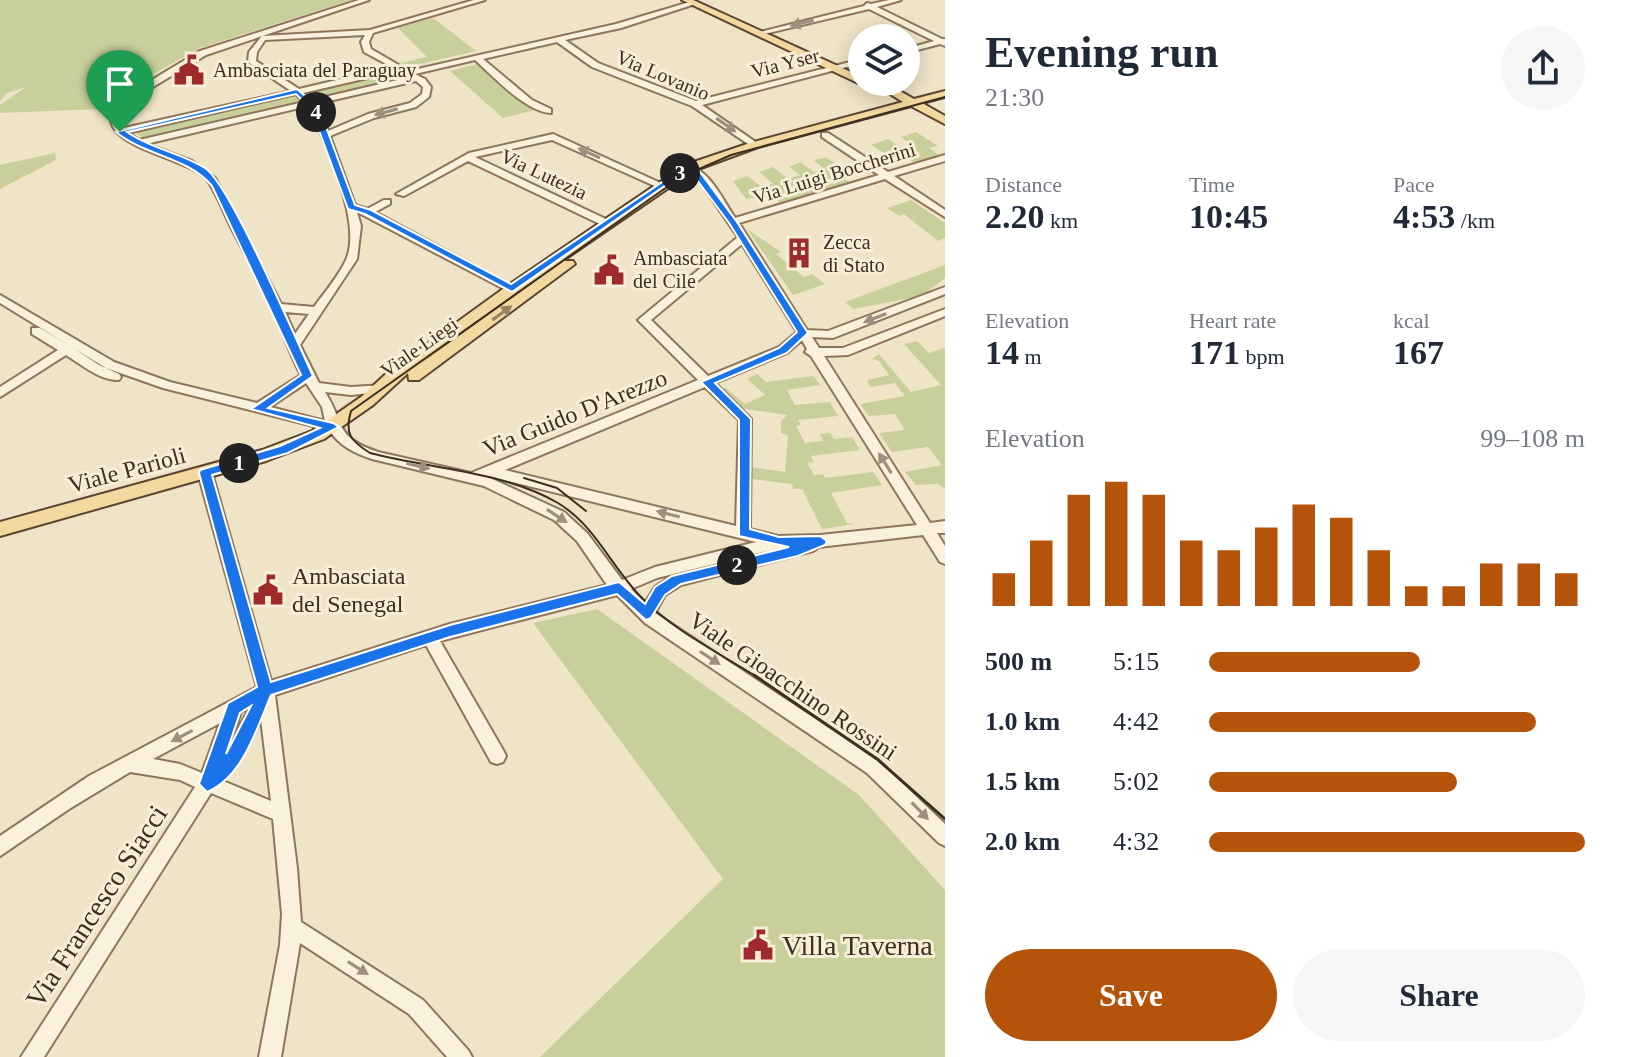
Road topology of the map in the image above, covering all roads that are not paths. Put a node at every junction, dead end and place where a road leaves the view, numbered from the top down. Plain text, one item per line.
1 (366, 0) edge
2 (482, 0) edge
3 (858, 0) edge
4 (898, 0) edge
5 (692, 1) edge
6 (870, 6) junction
7 (763, 32) junction
8 (368, 35) junction
9 (257, 39) junction
10 (558, 39) junction
11 (944, 43) edge
12 (920, 48) edge
13 (477, 58) junction
14 (848, 65) edge
15 (840, 67) junction
16 (848, 71) edge
17 (409, 73) junction
18 (297, 91) junction
19 (945, 94) edge
20 (896, 96) edge
21 (904, 96) edge
22 (945, 102) edge
23 (311, 103) junction
24 (695, 104) junction
25 (916, 106) junction
26 (548, 111) dead end
27 (945, 121) edge
28 (120, 132) junction
29 (326, 135) junction
30 (825, 135) junction
31 (138, 143) junction
32 (754, 145) junction
33 (467, 157) junction
34 (945, 158) edge
35 (695, 171) junction
36 (887, 176) junction
37 (660, 185) junction
38 (401, 194) dead end
39 (387, 202) dead end
40 (352, 207) junction
41 (368, 212) junction
42 (945, 214) edge
43 (733, 222) junction
44 (606, 223) junction
45 (743, 238) junction
46 (512, 289) junction
47 (945, 290) edge
48 (0, 298) edge
49 (924, 299) junction
50 (277, 306) junction
51 (0, 307) edge
52 (317, 311) junction
53 (944, 313) edge
54 (803, 333) junction
55 (829, 335) junction
56 (293, 346) junction
57 (70, 348) junction
58 (783, 350) junction
59 (816, 353) junction
60 (835, 353) junction
61 (311, 381) junction
62 (707, 382) junction
63 (380, 388) junction
64 (0, 393) edge
65 (367, 401) junction
66 (257, 409) junction
67 (333, 427) junction
68 (491, 472) junction
69 (205, 473) junction
70 (472, 478) junction
71 (945, 527) edge
72 (0, 529) edge
73 (926, 529) junction
74 (743, 533) junction
75 (820, 541) junction
76 (779, 542) junction
77 (945, 558) edge
78 (619, 588) junction
79 (646, 614) junction
80 (430, 637) junction
81 (266, 690) junction
82 (234, 708) junction
83 (497, 756) dead end
84 (130, 764) junction
85 (207, 784) junction
86 (282, 814) junction
87 (945, 837) edge
88 (0, 847) edge
89 (292, 927) junction
90 (32, 1057) edge
91 (270, 1057) edge
92 (461, 1057) edge

1 - 9 street
2 - 8 street
3 - 6 street
4 - 6 street
5 - 7 main road
5 - 10 street
6 -> 7 street
6 - 11 street
7 - 15 main road
8 - 9 street
8 - 17 street
9 - 18 street
9 - 28 street
10 - 13 street
10 - 24 street, Via Lovanio
11 - 12 street
13 - 17 street
13 - 26 street
14 - 15 street, Via Yser
15 - 16 main road
15 - 24 street, Via Yser
17 - 18 street
17 - 23 street
17 -> 29 street
18 - 23 street
18 - 28 street
19 - 25 main road
20 - 25 main road
21 - 25 main road
22 - 25 main road
23 - 29 street
23 - 31 street
24 -> 32 street, Via Lovanio
25 - 27 main road
25 - 30 main road, Viale Liegi
25 - 32 main road, Viale Liegi
28 - 31 street
29 - 40 street
30 - 35 main road, Viale Liegi
30 - 36 street
31 - 50 street
32 - 35 main road, Viale Liegi
37 -> 33 street
33 - 38 street
33 - 44 street, Via Lutezia
34 - 36 street, Via Luigi Boccherini
35 - 37 main road, Viale Liegi
35 - 43 street
65 -> 35 main road, Viale Liegi
36 - 42 street
36 - 43 street, Via Luigi Boccherini
37 - 44 main road, Viale Liegi
39 - 41 street
40 - 41 street
40 - 52 street
41 - 46 street
43 - 45 street
44 - 46 main road, Viale Liegi
45 - 54 street
45 - 62 street
46 - 63 main road, Viale Liegi
47 - 49 street
48 - 57 street
49 - 53 street
49 -> 55 street
50 - 52 street
50 - 56 street
51 - 57 street
52 - 56 street
53 - 60 street
54 - 55 street
54 - 58 street, Via Guido D'Arezzo
54 - 59 street
55 - 60 street
56 - 61 street
57 - 64 street
57 - 66 street
58 - 59 street, Via Guido D'Arezzo
58 - 62 street, Via Guido D'Arezzo
59 - 60 street, Via Guido D'Arezzo
73 -> 59 street
61 - 63 street
61 - 66 street
61 - 67 street
62 - 68 street, Via Guido D'Arezzo
62 - 74 street
63 - 65 main road, Viale Liegi
65 - 67 main road, Viale Parioli
66 - 67 street
67 - 69 main road, Viale Parioli
67 -> 70 street, Viale Gioacchino Rossini
68 - 70 street, Via Guido D'Arezzo
74 -> 68 street
69 - 72 main road, Viale Parioli
69 - 81 street
70 -> 78 street, Viale Gioacchino Rossini
71 - 73 street
73 - 75 street
73 - 77 street
74 - 76 street
75 - 76 street
75 - 79 street
76 - 78 street
78 - 79 street, Viale Gioacchino Rossini
78 - 80 street
79 -> 87 street, Viale Gioacchino Rossini
80 - 81 street
80 - 83 street
81 - 82 street
81 - 85 street
81 - 86 street
82 -> 84 street
82 - 85 street
84 - 85 street
84 - 88 street
85 - 86 street
85 - 90 street, Via Francesco Siacci
86 - 89 street
89 - 91 street
89 -> 92 street

